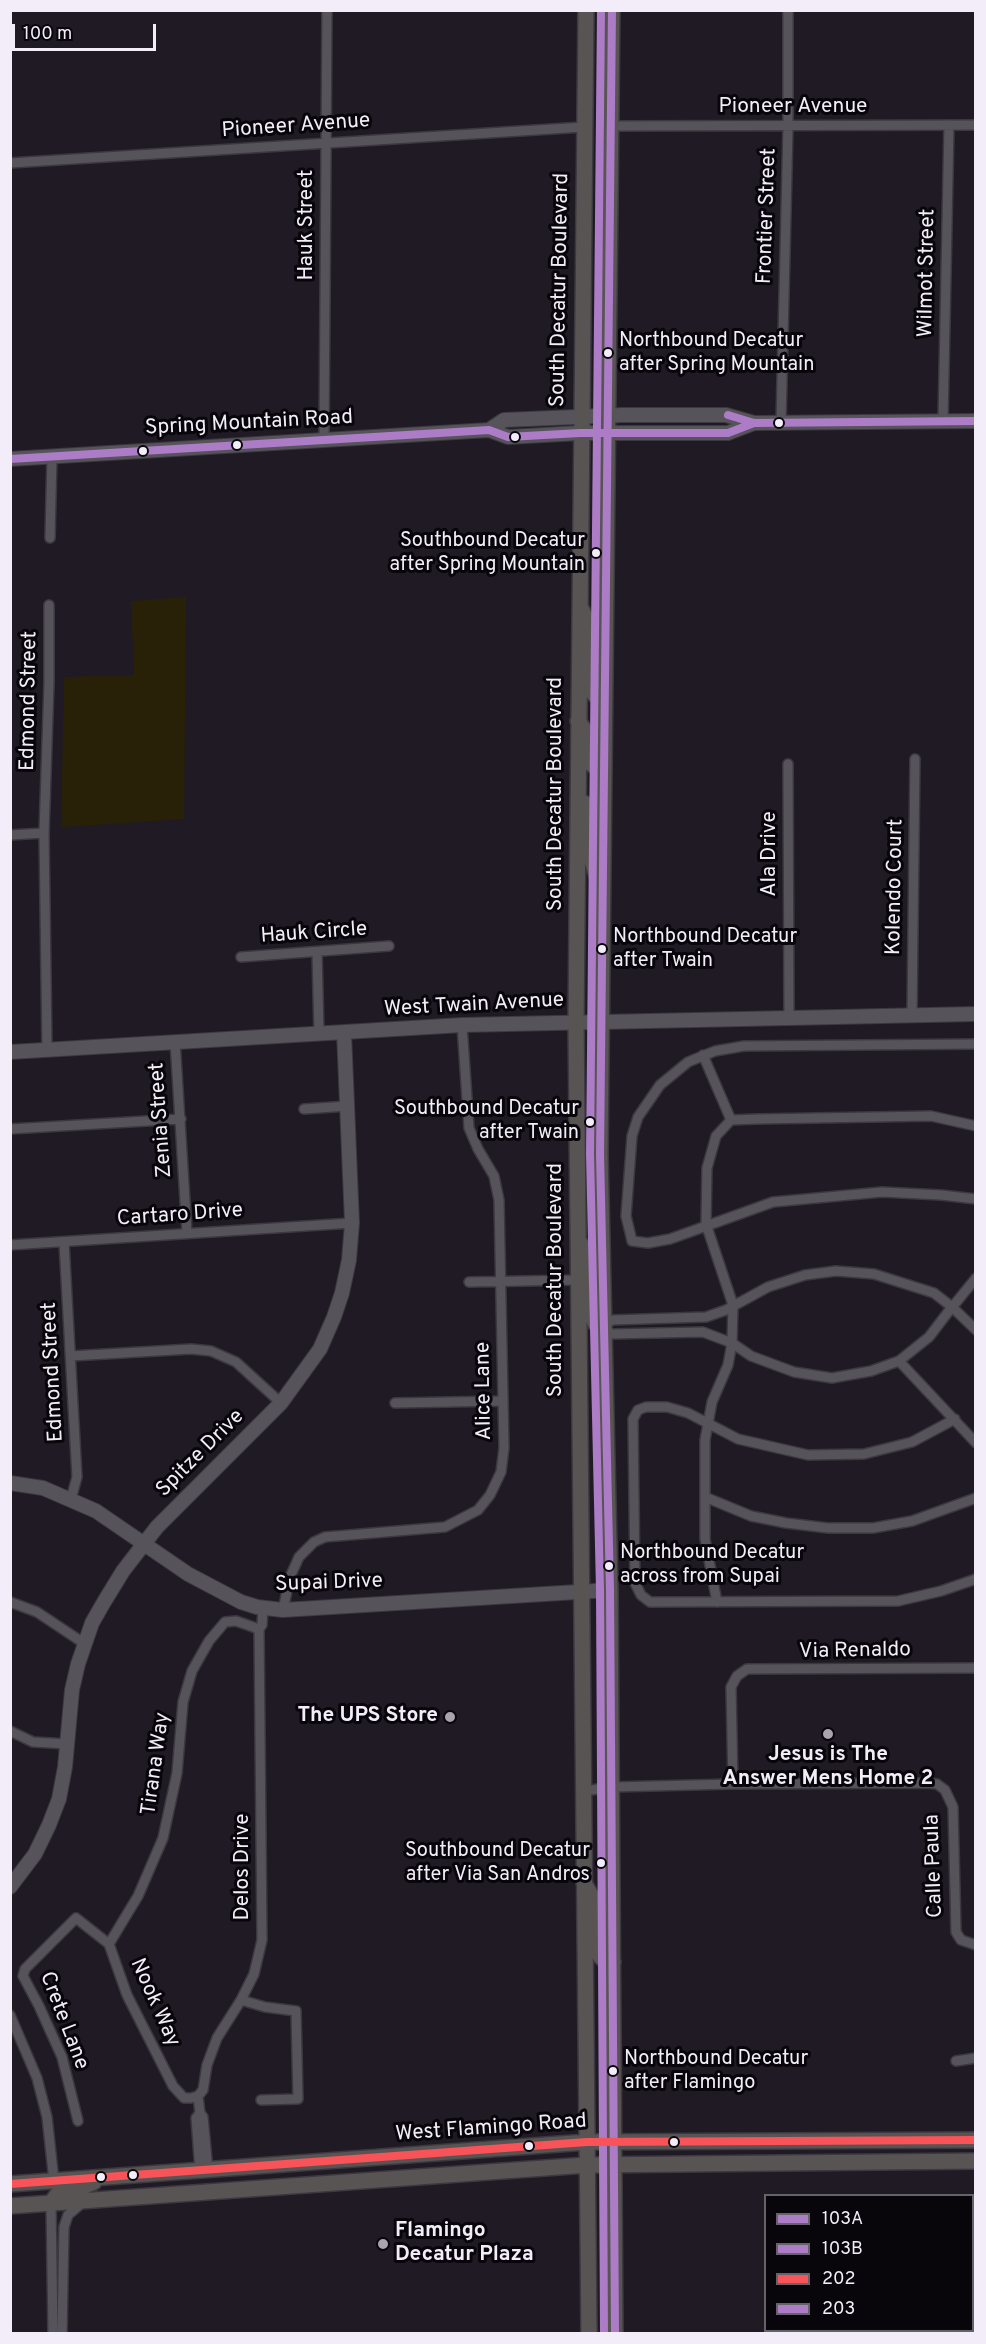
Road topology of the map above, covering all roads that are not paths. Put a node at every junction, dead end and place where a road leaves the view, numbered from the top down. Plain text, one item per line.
1 (327, 10) edge
2 (585, 10) edge
3 (612, 10) edge
4 (788, 10) edge
5 (949, 125) junction
6 (975, 125) edge
7 (611, 126) junction
8 (584, 127) junction
9 (788, 127) junction
10 (326, 143) junction
11 (10, 163) edge
12 (581, 416) junction
13 (607, 416) junction
14 (975, 420) edge
15 (943, 421) junction
16 (781, 422) junction
17 (754, 423) junction
18 (489, 430) junction
19 (580, 433) junction
20 (607, 433) junction
21 (324, 440) junction
22 (52, 456) junction
23 (10, 459) edge
24 (51, 538) dead end
25 (49, 605) dead end
26 (579, 605) junction
27 (604, 696) junction
28 (578, 721) junction
29 (915, 759) dead end
30 (789, 764) dead end
31 (604, 769) junction
32 (578, 800) junction
33 (44, 833) junction
34 (10, 835) edge
35 (602, 891) junction
36 (389, 946) dead end
37 (317, 952) junction
38 (241, 957) dead end
39 (975, 1014) edge
40 (912, 1015) junction
41 (789, 1016) junction
42 (576, 1022) junction
43 (601, 1022) junction
44 (462, 1025) junction
45 (344, 1033) junction
46 (319, 1034) junction
47 (175, 1041) junction
48 (975, 1044) edge
49 (47, 1049) junction
50 (10, 1052) edge
51 (703, 1055) junction
52 (348, 1106) junction
53 (304, 1109) dead end
54 (181, 1119) junction
55 (731, 1120) junction
56 (975, 1125) edge
57 (10, 1129) edge
58 (975, 1199) edge
59 (352, 1223) junction
60 (706, 1224) junction
61 (187, 1233) junction
62 (578, 1240) junction
63 (64, 1242) junction
64 (10, 1245) edge
65 (975, 1278) edge
66 (578, 1280) junction
67 (469, 1281) dead end
68 (501, 1281) junction
69 (733, 1305) junction
70 (952, 1307) junction
71 (603, 1327) junction
72 (975, 1330) edge
73 (732, 1342) junction
74 (71, 1356) junction
75 (900, 1361) junction
76 (503, 1401) junction
77 (281, 1403) junction
78 (395, 1403) dead end
79 (955, 1419) junction
80 (708, 1424) junction
81 (975, 1443) edge
82 (10, 1483) edge
83 (705, 1497) junction
84 (975, 1498) edge
85 (71, 1499) junction
86 (144, 1543) junction
87 (975, 1579) edge
88 (610, 1590) junction
89 (581, 1591) junction
90 (10, 1602) edge
91 (717, 1602) junction
92 (260, 1607) junction
93 (283, 1610) junction
94 (256, 1628) junction
95 (85, 1644) junction
96 (975, 1668) edge
97 (10, 1731) edge
98 (68, 1744) junction
99 (733, 1784) junction
100 (612, 1786) junction
101 (584, 1791) junction
102 (13, 1880) edge
103 (584, 1883) junction
104 (76, 1918) joint
105 (109, 1944) junction
106 (975, 1945) edge
107 (613, 1962) junction
108 (241, 2000) junction
109 (10, 2015) edge
110 (21, 2036) junction
111 (10, 2041) edge
112 (975, 2058) edge
113 (956, 2061) dead end
114 (198, 2096) junction
115 (261, 2100) dead end
116 (78, 2121) dead end
117 (932, 2140) junction
118 (975, 2140) edge
119 (875, 2141) junction
120 (587, 2142) junction
121 (614, 2142) junction
122 (402, 2156) junction
123 (975, 2161) edge
124 (883, 2162) junction
125 (326, 2163) junction
126 (807, 2163) junction
127 (615, 2164) junction
128 (587, 2165) junction
129 (204, 2171) junction
130 (105, 2178) junction
131 (54, 2181) junction
132 (10, 2184) edge
133 (327, 2184) junction
134 (245, 2190) junction
135 (10, 2196) edge
136 (87, 2201) junction
137 (51, 2203) junction
138 (10, 2206) edge
139 (53, 2334) edge
140 (62, 2334) edge
141 (590, 2334) edge
142 (615, 2334) edge

1 - 10 street, Hauk Street
2 - 8 main road, South Decatur Boulevard
3 - 7 main road, South Decatur Boulevard
4 - 9 street, Frontier Street
5 - 6 street, Pioneer Avenue
5 - 9 street, Pioneer Avenue
5 - 15 street, Wilmot Street
7 - 9 street, Pioneer Avenue
7 - 13 main road, South Decatur Boulevard
8 - 10 street, Pioneer Avenue
8 - 12 main road, South Decatur Boulevard
9 - 16 street, Frontier Street
10 - 11 street, Pioneer Avenue
10 - 21 street, Hauk Street
12 - 13 street, Spring Mountain Road
12 - 18 street, Spring Mountain Road
12 - 19 main road, South Decatur Boulevard
13 - 17 street, Spring Mountain Road
13 - 20 main road, South Decatur Boulevard
14 - 15 street, Spring Mountain Road
15 - 16 street, Spring Mountain Road
16 - 17 street, Spring Mountain Road
17 - 20 street, Spring Mountain Road
18 - 19 street, Spring Mountain Road
18 - 21 street, Spring Mountain Road
19 - 20 street, Spring Mountain Road
19 - 26 main road, South Decatur Boulevard
20 - 27 main road, South Decatur Boulevard
21 - 22 street, Spring Mountain Road
22 - 23 street, Spring Mountain Road
22 - 24 street
25 - 33 street, Edmond Street
26 - 27 main road
26 - 28 main road, South Decatur Boulevard
27 - 31 main road, South Decatur Boulevard
28 - 31 main road
28 - 32 main road, South Decatur Boulevard
29 - 40 street, Kolendo Court
30 - 41 street, Ala Drive
31 - 35 main road, South Decatur Boulevard
32 - 35 main road
32 - 42 main road, South Decatur Boulevard
33 - 34 street
33 - 49 street, Edmond Street
35 - 43 main road, South Decatur Boulevard
36 - 37 street, Hauk Circle
37 - 38 street, Hauk Circle
37 - 46 street
39 - 40 street, West Twain Avenue
40 - 41 street, West Twain Avenue
41 - 43 street, West Twain Avenue
42 - 43 street, West Twain Avenue
42 - 44 street, West Twain Avenue
42 - 62 main road, South Decatur Boulevard
43 - 71 main road, South Decatur Boulevard
44 - 45 street, West Twain Avenue
44 - 68 street, Alice Lane
45 - 46 street, West Twain Avenue
45 - 52 street, Spitze Drive
46 - 47 street, West Twain Avenue
47 - 49 street, West Twain Avenue
47 - 54 street, Zenia Street
48 - 51 street
49 - 50 street, West Twain Avenue
51 - 55 street
51 - 60 street
52 - 53 street
52 - 59 street, Spitze Drive
54 - 57 street
54 - 61 street, Zenia Street
55 - 56 street
55 - 60 street
58 - 60 street
59 - 61 street, Cartaro Drive
59 - 77 street, Spitze Drive
60 - 69 street
61 - 63 street, Cartaro Drive
62 - 66 main road, South Decatur Boulevard
62 - 71 main road
63 - 64 street, Cartaro Drive
63 - 74 street, Edmond Street
65 - 70 street
66 - 68 street
66 - 89 main road, South Decatur Boulevard
67 - 68 street
68 - 76 street, Alice Lane
69 - 70 street
69 - 71 street
69 - 73 street
70 - 72 street
70 - 75 street
71 - 73 street
71 - 88 main road, South Decatur Boulevard
73 - 75 street
73 - 80 street
74 - 77 street
74 - 85 street, Edmond Street
75 - 79 street
76 - 78 street
76 - 93 street, Alice Lane
77 - 86 street, Spitze Drive
79 - 80 street
79 - 81 street
80 - 83 street
80 - 91 street
82 - 85 street, Supai Drive
83 - 84 street
83 - 91 street
85 - 86 street, Supai Drive
86 - 92 street, Supai Drive
86 - 95 street, Spitze Drive
87 - 91 street
88 - 89 street, Supai Drive
88 - 100 main road, South Decatur Boulevard
89 - 93 street, Supai Drive
89 - 101 main road, South Decatur Boulevard
90 - 95 street
92 - 93 street, Supai Drive
92 - 94 street, Delos Drive
94 - 105 street, Tirana Way
94 - 108 street, Delos Drive
95 - 98 street, Spitze Drive
96 - 99 street, Via Renaldo
97 - 98 street
98 - 102 street, Spitze Drive
99 - 100 street
99 - 106 street, Calle Paula
100 - 101 street
100 - 107 main road, South Decatur Boulevard
101 - 103 main road, South Decatur Boulevard
103 - 107 main road
103 - 120 main road, South Decatur Boulevard
104 - 105 street, Nook Way
104 - 116 street, Crete Lane
105 - 114 street, Nook Way
107 - 121 main road, South Decatur Boulevard
108 - 114 street, Delos Drive
108 - 115 street
109 - 110 street
110 - 111 street
110 - 131 street
112 - 113 street
114 - 129 street, Delos Drive
117 - 118 main road, West Flamingo Road
117 - 119 main road, West Flamingo Road
117 - 124 main road
119 - 121 main road, West Flamingo Road
119 - 126 main road
120 - 121 main road, West Flamingo Road
120 - 122 main road, West Flamingo Road
120 - 128 main road, South Decatur Boulevard
121 - 127 main road, South Decatur Boulevard
122 - 125 main road, West Flamingo Road
122 - 133 main road
123 - 124 main road, West Flamingo Road
124 - 126 main road, West Flamingo Road
125 - 129 main road, West Flamingo Road
125 - 134 main road
126 - 127 main road, West Flamingo Road
127 - 128 main road, West Flamingo Road
127 - 142 main road, South Decatur Boulevard
128 - 133 main road, West Flamingo Road
128 - 141 main road, South Decatur Boulevard
129 - 130 main road, West Flamingo Road
130 - 131 main road, West Flamingo Road
130 - 137 main road
131 - 132 main road, West Flamingo Road
131 - 135 main road
133 - 134 main road, West Flamingo Road
134 - 136 main road, West Flamingo Road
136 - 137 main road, West Flamingo Road
136 - 140 street
137 - 138 main road, West Flamingo Road
137 - 139 street

